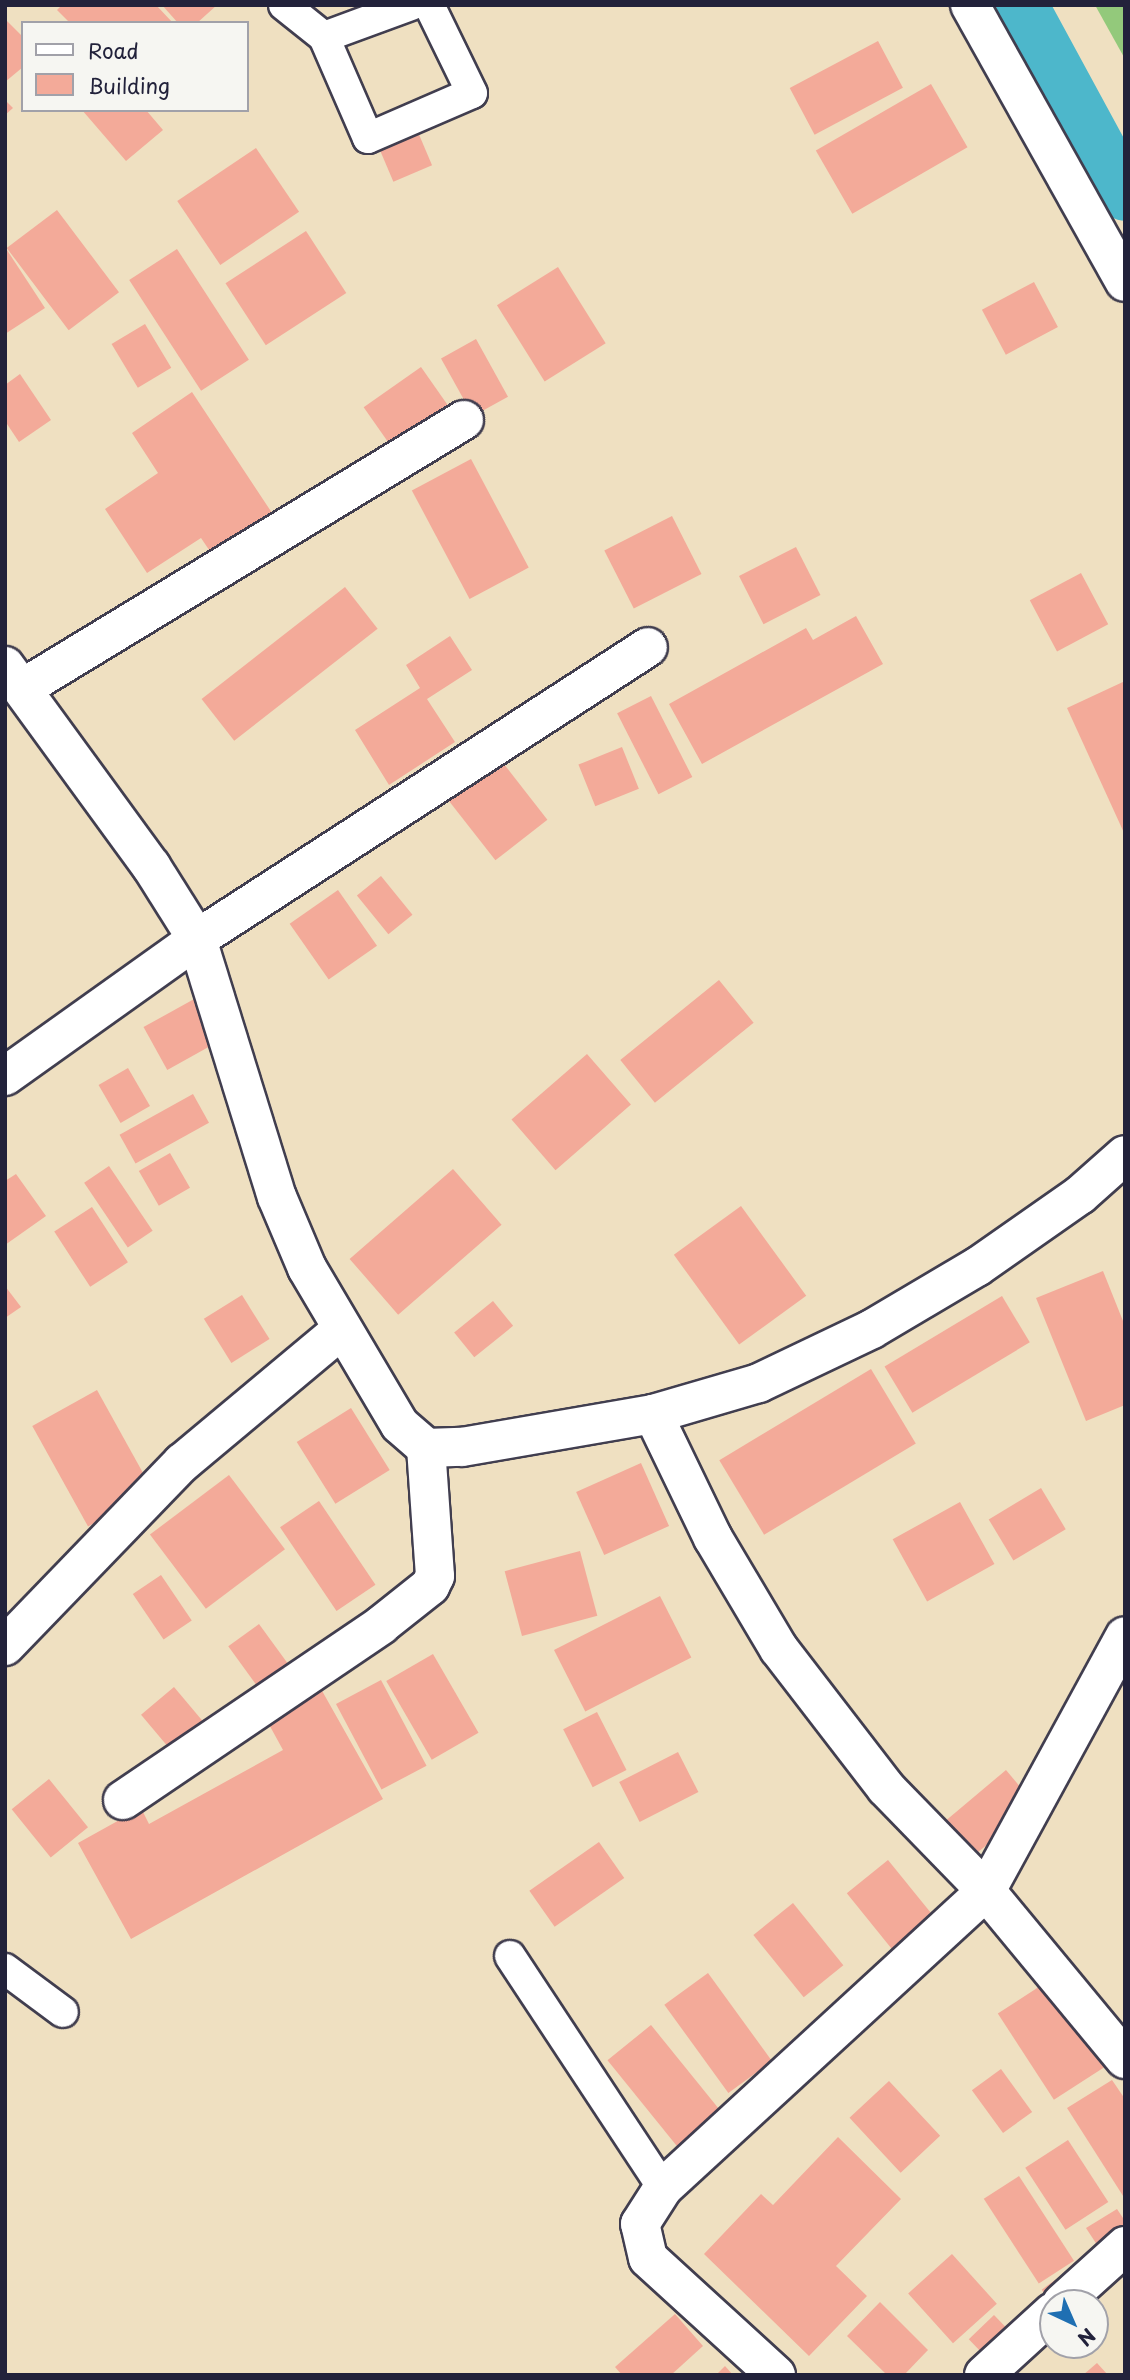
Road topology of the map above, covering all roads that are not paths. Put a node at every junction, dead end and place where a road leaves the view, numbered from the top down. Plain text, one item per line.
1 (284, 5) edge
2 (411, 5) edge
3 (429, 5) edge
4 (970, 5) edge
5 (324, 37) junction
6 (1125, 282) edge
7 (464, 420) dead end
8 (648, 647) dead end
9 (14, 677) edge
10 (197, 939) junction
11 (5, 1076) edge
12 (1125, 1155) edge
13 (341, 1330) junction
14 (653, 1415) junction
15 (426, 1448) junction
16 (1125, 1636) edge
17 (5, 1646) edge
18 (123, 1800) dead end
19 (986, 1891) junction
20 (510, 1956) dead end
21 (5, 1969) edge
22 (63, 2012) dead end
23 (1125, 2059) edge
24 (663, 2188) junction
25 (1125, 2246) edge
26 (1077, 2289) edge
27 (1039, 2325) edge
28 (776, 2375) edge
29 (984, 2375) edge

1 - 5 lane
2 - 5 lane
3 - 5 lane
4 - 6 street
7 - 9 street
8 - 10 street
9 - 10 street
10 - 11 street
10 - 13 street
12 - 14 street
13 - 15 street
13 - 17 street
14 - 15 street
14 - 19 street
15 - 18 street
16 - 19 street
19 - 23 street
19 - 24 street
20 - 24 lane
21 - 22 lane
24 - 28 street
25 - 26 street
27 - 29 street

